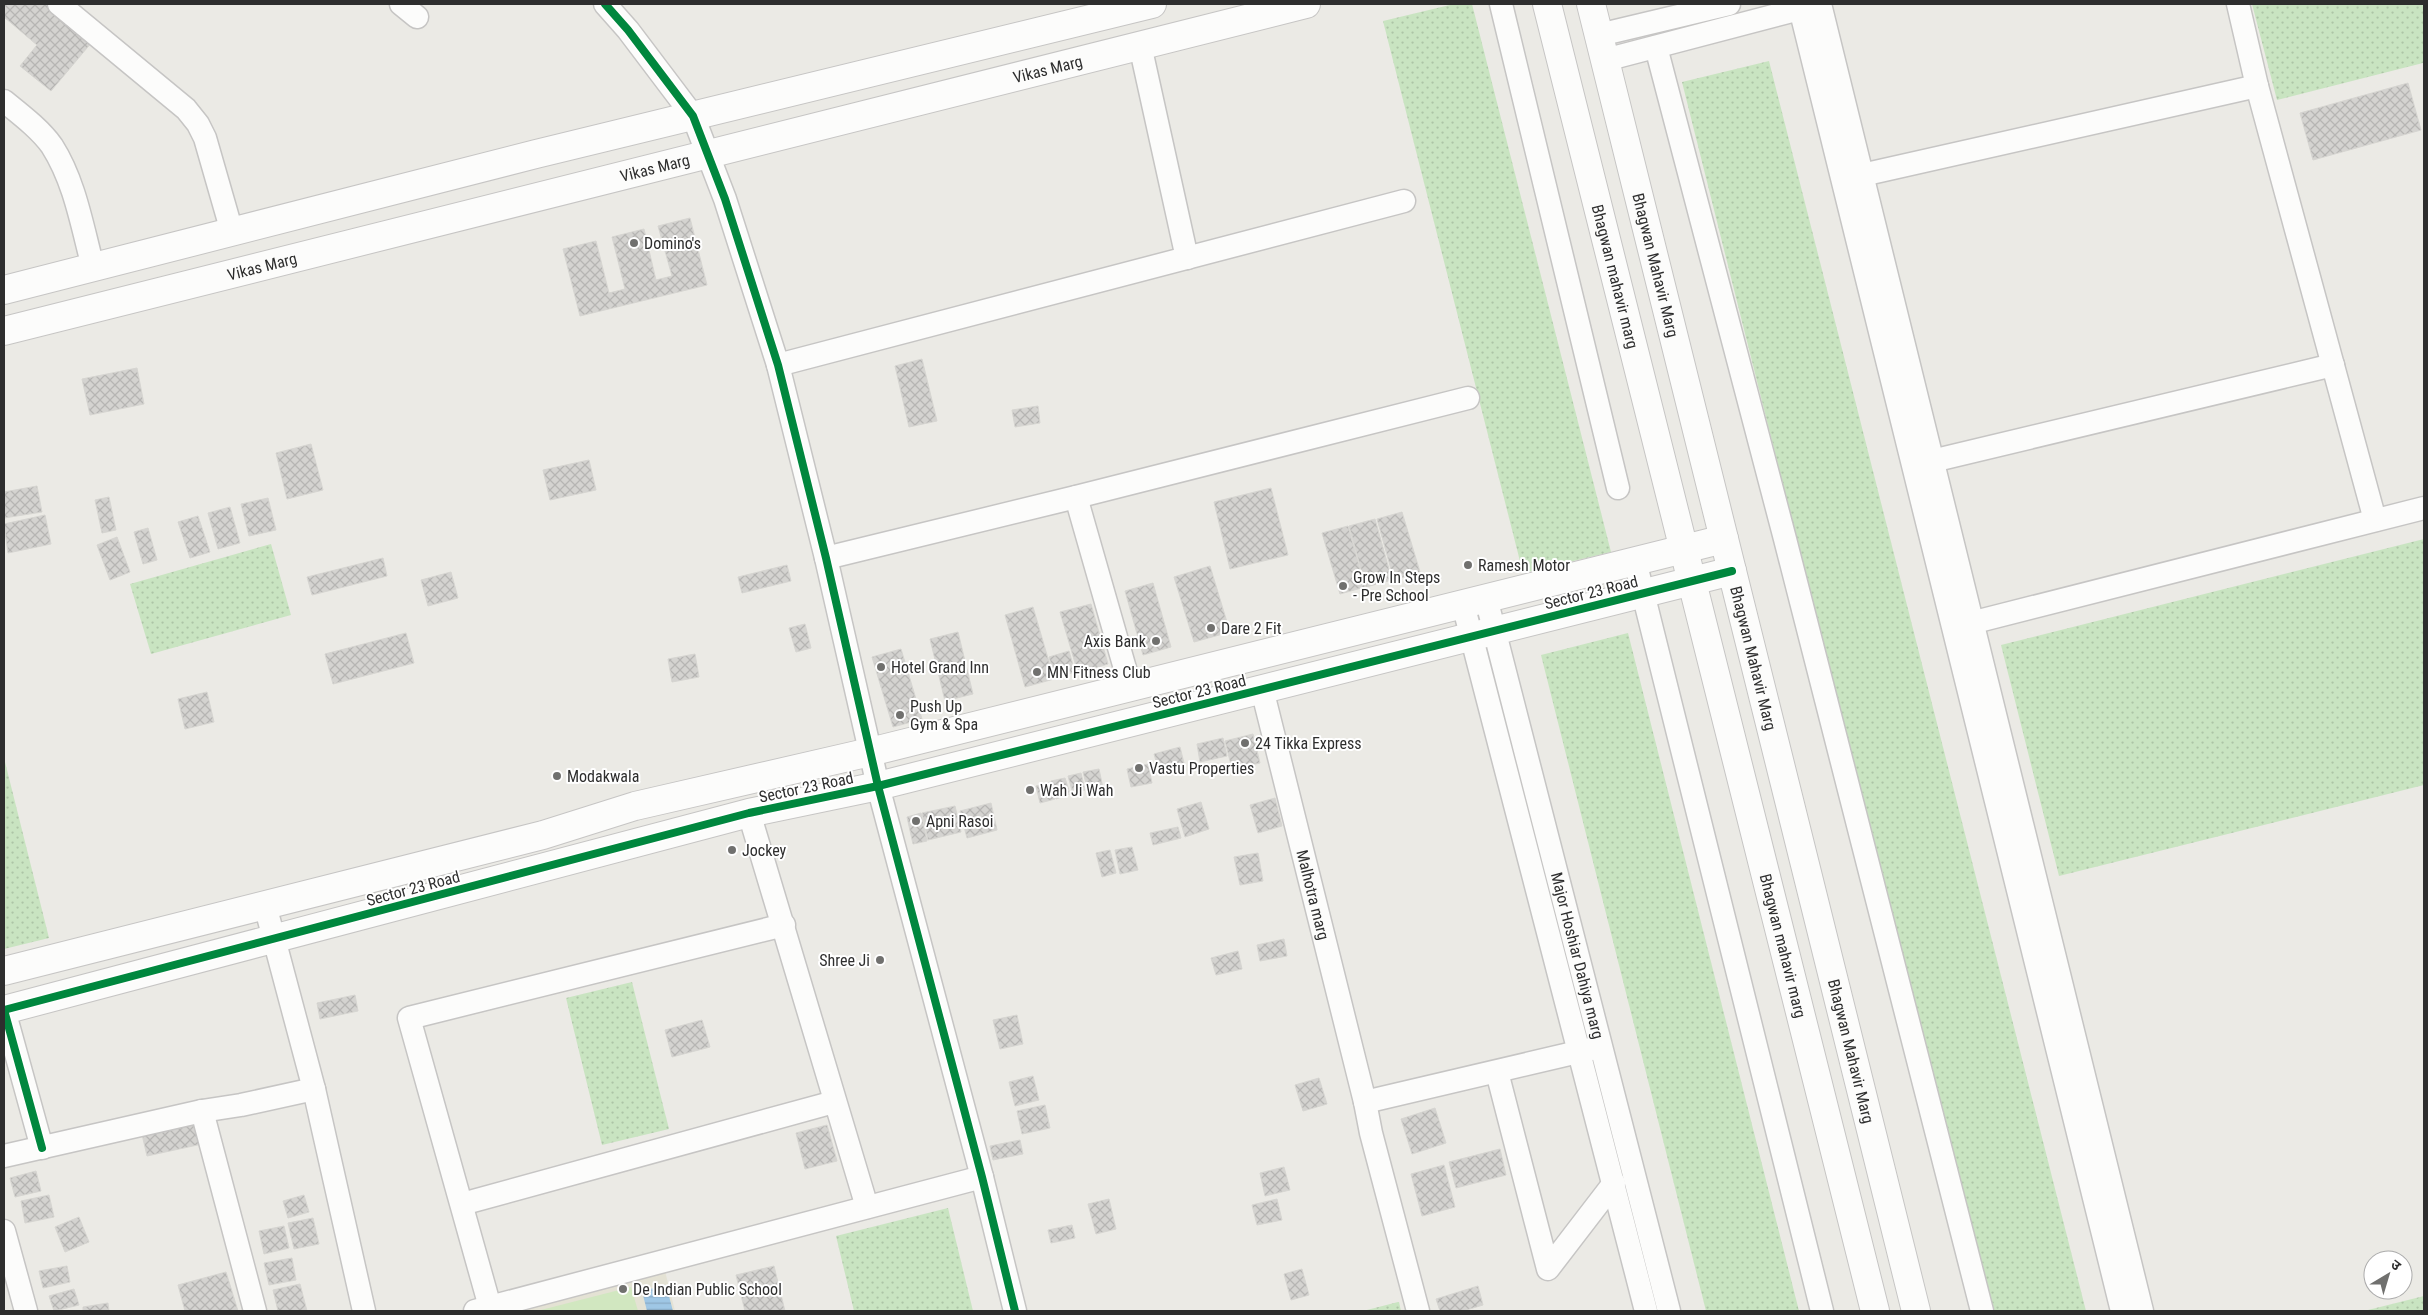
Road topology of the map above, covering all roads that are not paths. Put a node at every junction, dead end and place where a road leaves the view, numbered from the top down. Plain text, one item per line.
1 (60, 4) edge
2 (605, 4) edge
3 (1152, 4) edge
4 (1306, 4) edge
5 (1501, 4) edge
6 (1547, 4) edge
7 (1591, 4) edge
8 (1729, 4) edge
9 (2238, 4) edge
10 (1812, 5) edge
11 (1648, 13) edge
12 (1140, 45) junction
13 (1656, 46) junction
14 (1602, 47) junction
15 (2257, 86) junction
16 (4, 101) edge
17 (693, 116) junction
18 (709, 153) junction
19 (1862, 175) junction
20 (1404, 201) dead end
21 (232, 232) junction
22 (1187, 258) junction
23 (93, 267) junction
24 (4, 290) edge
25 (4, 331) edge
26 (2333, 364) junction
27 (778, 365) junction
28 (1468, 398) dead end
29 (1932, 461) junction
30 (1618, 488) dead end
31 (1076, 497) junction
32 (2424, 508) edge
33 (2375, 520) junction
34 (1724, 539) junction
35 (1684, 549) junction
36 (826, 558) junction
37 (1635, 561) junction
38 (1732, 571) junction
39 (1692, 581) junction
40 (1643, 594) junction
41 (1474, 601) junction
42 (1963, 625) junction
43 (1483, 634) junction
44 (1130, 686) junction
45 (1262, 690) junction
46 (870, 752) junction
47 (878, 786) junction
48 (749, 813) junction
49 (265, 905) junction
50 (784, 925) junction
51 (273, 939) junction
52 (4, 971) edge
53 (4, 1010) edge
54 (1591, 1049) junction
55 (1497, 1072) junction
56 (314, 1089) junction
57 (834, 1102) junction
58 (1365, 1102) junction
59 (202, 1111) junction
60 (42, 1148) junction
61 (4, 1156) edge
62 (982, 1177) junction
63 (1614, 1183) junction
64 (462, 1204) junction
65 (867, 1207) junction
66 (4, 1230) edge
67 (483, 1309) edge
68 (26, 1311) edge
69 (255, 1311) edge
70 (364, 1311) edge
71 (1014, 1311) edge
72 (1418, 1311) edge
73 (1646, 1311) edge
74 (1669, 1311) edge
75 (1822, 1311) edge
76 (1875, 1311) edge
77 (1916, 1311) edge
78 (1982, 1311) edge
79 (2122, 1311) edge
80 (2142, 1311) edge

1 - 21 street
2 - 17 street
3 - 17 street
4 - 12 street, Vikas Marg
5 - 30 street
6 - 35 street, Bhagwan mahavir marg
7 - 14 street, Bhagwan Mahavir Marg
8 - 11 street
9 - 15 street
10 - 13 street
10 - 19 street
10 - 42 street
11 - 14 street
12 - 18 street, Vikas Marg
12 - 22 street
13 - 14 street
13 - 78 street
14 - 34 street, Bhagwan Mahavir Marg
15 - 19 street
15 - 26 street
16 - 23 street
17 - 18 street
17 - 21 street
18 - 25 street, Vikas Marg
18 - 27 street
19 - 29 street
20 - 22 street
21 - 23 street
22 - 27 street
23 - 24 street
26 - 29 street
26 - 33 street
27 - 36 street
28 - 31 street
29 - 42 street
31 - 36 street
31 - 44 street
32 - 33 street
33 - 42 street
34 - 35 street, Sector 23 Road
34 - 38 street, Bhagwan Mahavir Marg
35 - 37 street, Sector 23 Road
35 - 39 street, Bhagwan mahavir marg
36 - 46 street
37 - 40 street
37 - 41 street, Sector 23 Road
38 - 39 street, Sector 23 Road
38 - 77 street, Bhagwan Mahavir Marg
39 - 40 street, Sector 23 Road
39 - 76 street, Bhagwan mahavir marg
40 - 43 street, Sector 23 Road
40 - 75 street
41 - 43 street, Major Hoshiar Dahiya marg
41 - 44 street, Sector 23 Road
42 - 79 street
42 - 80 street
43 - 45 street, Sector 23 Road
43 - 54 street, Major Hoshiar Dahiya marg
44 - 46 street, Sector 23 Road
45 - 47 street, Sector 23 Road
45 - 58 street, Malhotra marg
46 - 47 street
46 - 49 street, Sector 23 Road
47 - 48 street, Sector 23 Road
47 - 62 street
48 - 50 street
48 - 51 street, Sector 23 Road
49 - 51 street
49 - 52 street, Sector 23 Road
50 - 57 street
50 - 64 street
51 - 53 street, Sector 23 Road
51 - 56 street
53 - 60 street
54 - 55 street
54 - 63 street, Major Hoshiar Dahiya marg
54 - 74 street, Major Hoshiar Dahiya marg
55 - 58 street
55 - 63 street
56 - 59 street
56 - 70 street
57 - 64 street
57 - 65 street
58 - 72 street, Malhotra marg
59 - 60 street
59 - 69 street
60 - 61 street
62 - 65 street
62 - 71 street
63 - 73 street, Major Hoshiar Dahiya marg
64 - 67 street
65 - 67 street
66 - 68 street

